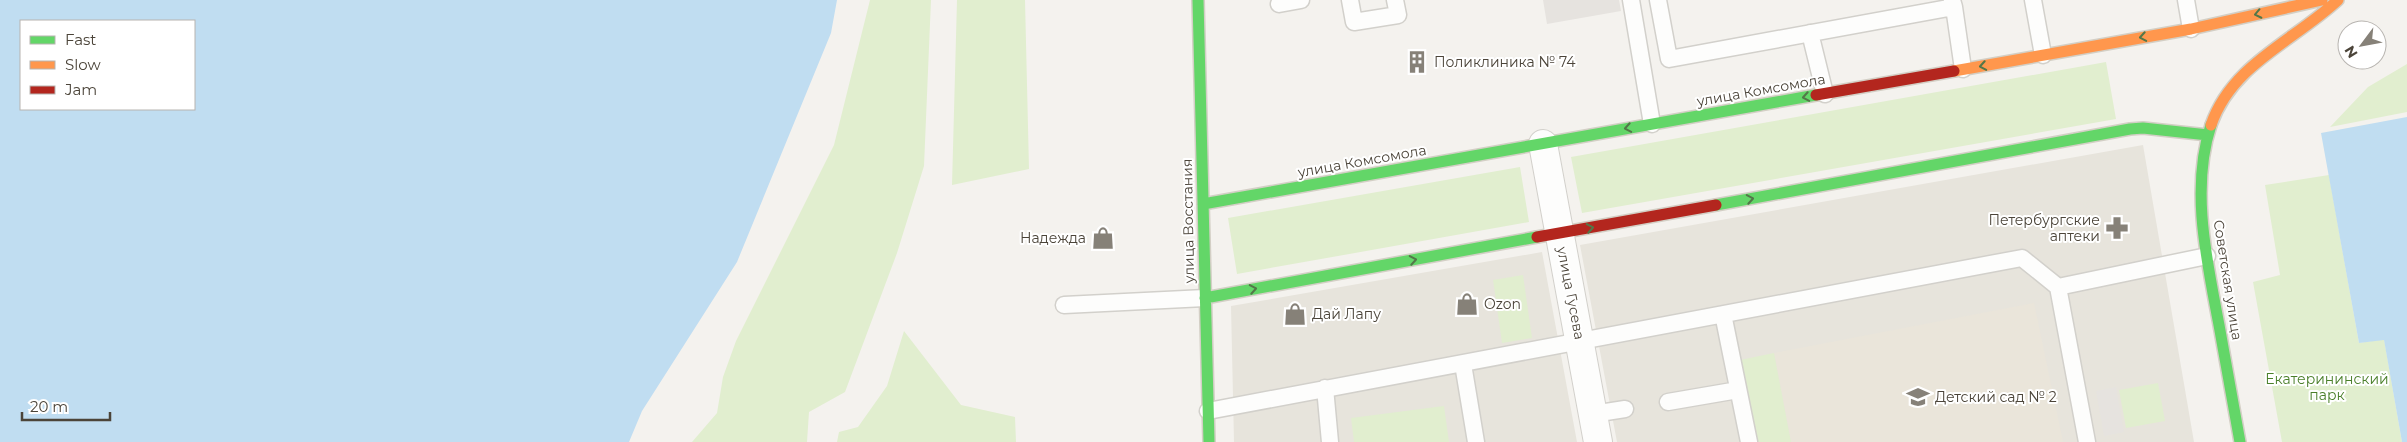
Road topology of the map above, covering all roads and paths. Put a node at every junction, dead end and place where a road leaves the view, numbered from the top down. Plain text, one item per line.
1 (1198, 0) edge
2 (1301, 0) edge
3 (1350, 0) edge
4 (1395, 0) edge
5 (1631, 0) edge
6 (1658, 0) edge
7 (2033, 0) edge
8 (2186, 0) edge
9 (2322, 0) edge
10 (2338, 0) edge
11 (1279, 4) dead end
12 (1953, 4) edge
13 (2191, 29) junction
14 (1810, 33) junction
15 (2043, 55) junction
16 (1963, 69) junction
17 (1824, 94) junction
18 (1652, 124) junction
19 (2208, 135) junction
20 (1543, 144) junction
21 (1203, 204) junction
22 (1560, 233) junction
23 (2207, 256) junction
24 (2058, 287) junction
25 (1205, 298) junction
26 (1064, 305) dead end
27 (1723, 314) junction
28 (1580, 340) junction
29 (1463, 364) junction
30 (1325, 388) junction
31 (1738, 390) junction
32 (1668, 402) dead end
33 (1625, 409) dead end
34 (1208, 411) junction
35 (1593, 414) junction
36 (1209, 442) edge
37 (1330, 442) edge
38 (1476, 442) edge
39 (1598, 442) edge
40 (1749, 442) edge
41 (2087, 442) edge
42 (2240, 442) edge

1 - 21 street, улица Восстания
2 - 11 lane
3 - 4 lane
5 - 18 lane
6 - 14 lane
7 - 15 lane
8 - 13 lane
9 -> 13 street, улица Комсомола
10 - 19 street, Советская улица
12 - 14 lane
12 - 16 lane
13 -> 15 street, улица Комсомола
14 - 17 lane
15 -> 16 street, улица Комсомола
16 - 17 street, улица Комсомола
17 -> 18 street, улица Комсомола
18 -> 20 street, улица Комсомола
22 -> 19 street
19 - 23 street, Советская улица
20 - 21 street, улица Комсомола
20 - 22 street, улица Гусева
21 - 25 street, улица Восстания
25 -> 22 street
22 - 28 street, улица Гусева
23 - 24 lane
23 - 42 street, Советская улица
24 - 27 lane
24 - 41 lane
25 - 26 lane
25 - 34 street, улица Восстания
27 - 28 lane
27 - 31 lane
28 - 29 lane
28 - 35 street, улица Гусева
29 - 30 lane
29 - 38 lane
30 - 34 lane
30 - 37 lane
31 - 32 lane
31 - 40 lane
33 - 35 lane
34 - 36 street, улица Восстания
35 - 39 street, улица Гусева

